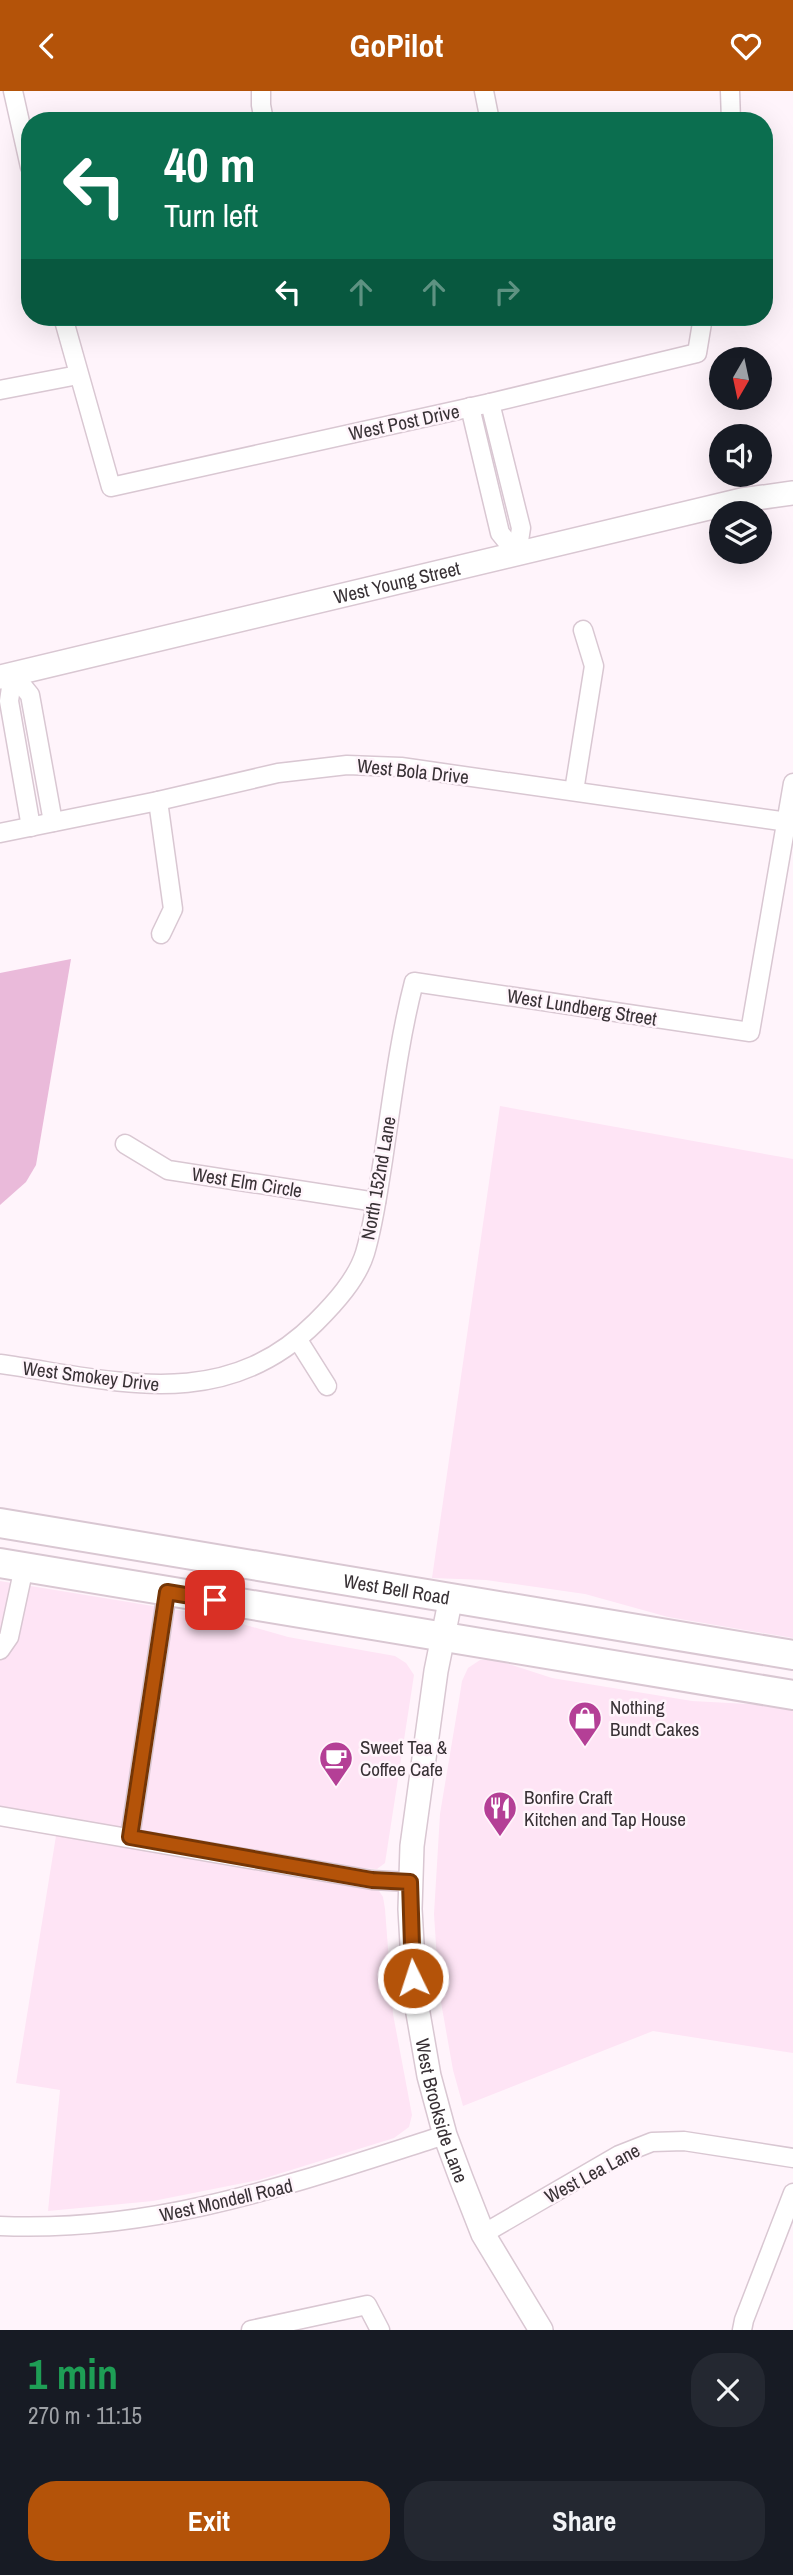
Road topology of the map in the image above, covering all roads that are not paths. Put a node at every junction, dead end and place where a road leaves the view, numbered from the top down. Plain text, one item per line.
1 (13, 91) edge
2 (261, 91) edge
3 (484, 91) edge
4 (730, 91) edge
5 (262, 112) edge
6 (488, 112) edge
7 (730, 112) edge
8 (21, 127) edge
9 (65, 326) edge
10 (702, 326) edge
11 (78, 375) junction
12 (0, 390) edge
13 (490, 403) junction
14 (470, 407) junction
15 (793, 493) edge
16 (517, 554) junction
17 (583, 630) dead end
18 (7, 676) edge
19 (793, 783) edge
20 (574, 791) junction
21 (158, 801) junction
22 (53, 822) junction
23 (788, 822) junction
24 (31, 827) junction
25 (0, 833) edge
26 (161, 934) dead end
27 (414, 982) joint
28 (125, 1144) dead end
29 (376, 1202) junction
30 (298, 1340) junction
31 (0, 1364) edge
32 (327, 1386) dead end
33 (0, 1523) edge
34 (6, 1565) edge
35 (167, 1592) junction
36 (451, 1597) junction
37 (443, 1638) junction
38 (0, 1650) edge
39 (793, 1655) edge
40 (793, 1695) edge
41 (0, 1816) edge
42 (130, 1837) junction
43 (410, 1882) junction
44 (445, 2135) junction
45 (793, 2158) edge
46 (793, 2193) edge
47 (0, 2226) edge
48 (483, 2234) junction
49 (251, 2330) edge
50 (380, 2330) edge
51 (541, 2330) edge
52 (742, 2330) edge

1 - 8 street
2 - 5 street
3 - 6 street
4 - 7 street
9 - 11 street
10 - 13 street, West Post Drive
11 - 12 street
11 - 14 street, West Post Drive
13 - 14 street, West Post Drive
13 - 16 street
14 - 16 street
15 - 16 street, West Young Street
16 - 18 street, West Young Street
17 - 20 street
18 - 22 street
18 - 24 street
19 - 23 street
20 - 21 street, West Bola Drive
20 - 23 street, West Bola Drive
21 - 22 street, West Bola Drive
21 - 26 street
22 - 24 street, West Bola Drive
23 - 27 street, West Lundberg Street
24 - 25 street, West Bola Drive
27 - 29 street, North 152nd Lane
28 - 29 street, West Elm Circle
29 - 30 street, North 152nd Lane
30 - 31 street, West Smokey Drive
30 - 32 street
33 - 36 main road, West Bell Road
34 - 35 main road
34 - 38 street
35 - 37 main road
35 - 42 street
36 - 37 street, West Brookside Lane
36 - 39 main road, West Bell Road
37 - 40 main road
37 - 43 street, West Brookside Lane
41 - 42 street
42 - 43 street
43 - 44 street, West Brookside Lane
44 - 47 street, West Mondell Road
44 - 48 street, West Brookside Lane
45 - 48 street, West Lea Lane
46 - 52 street
48 - 51 street, West Brookside Lane
49 - 50 street

